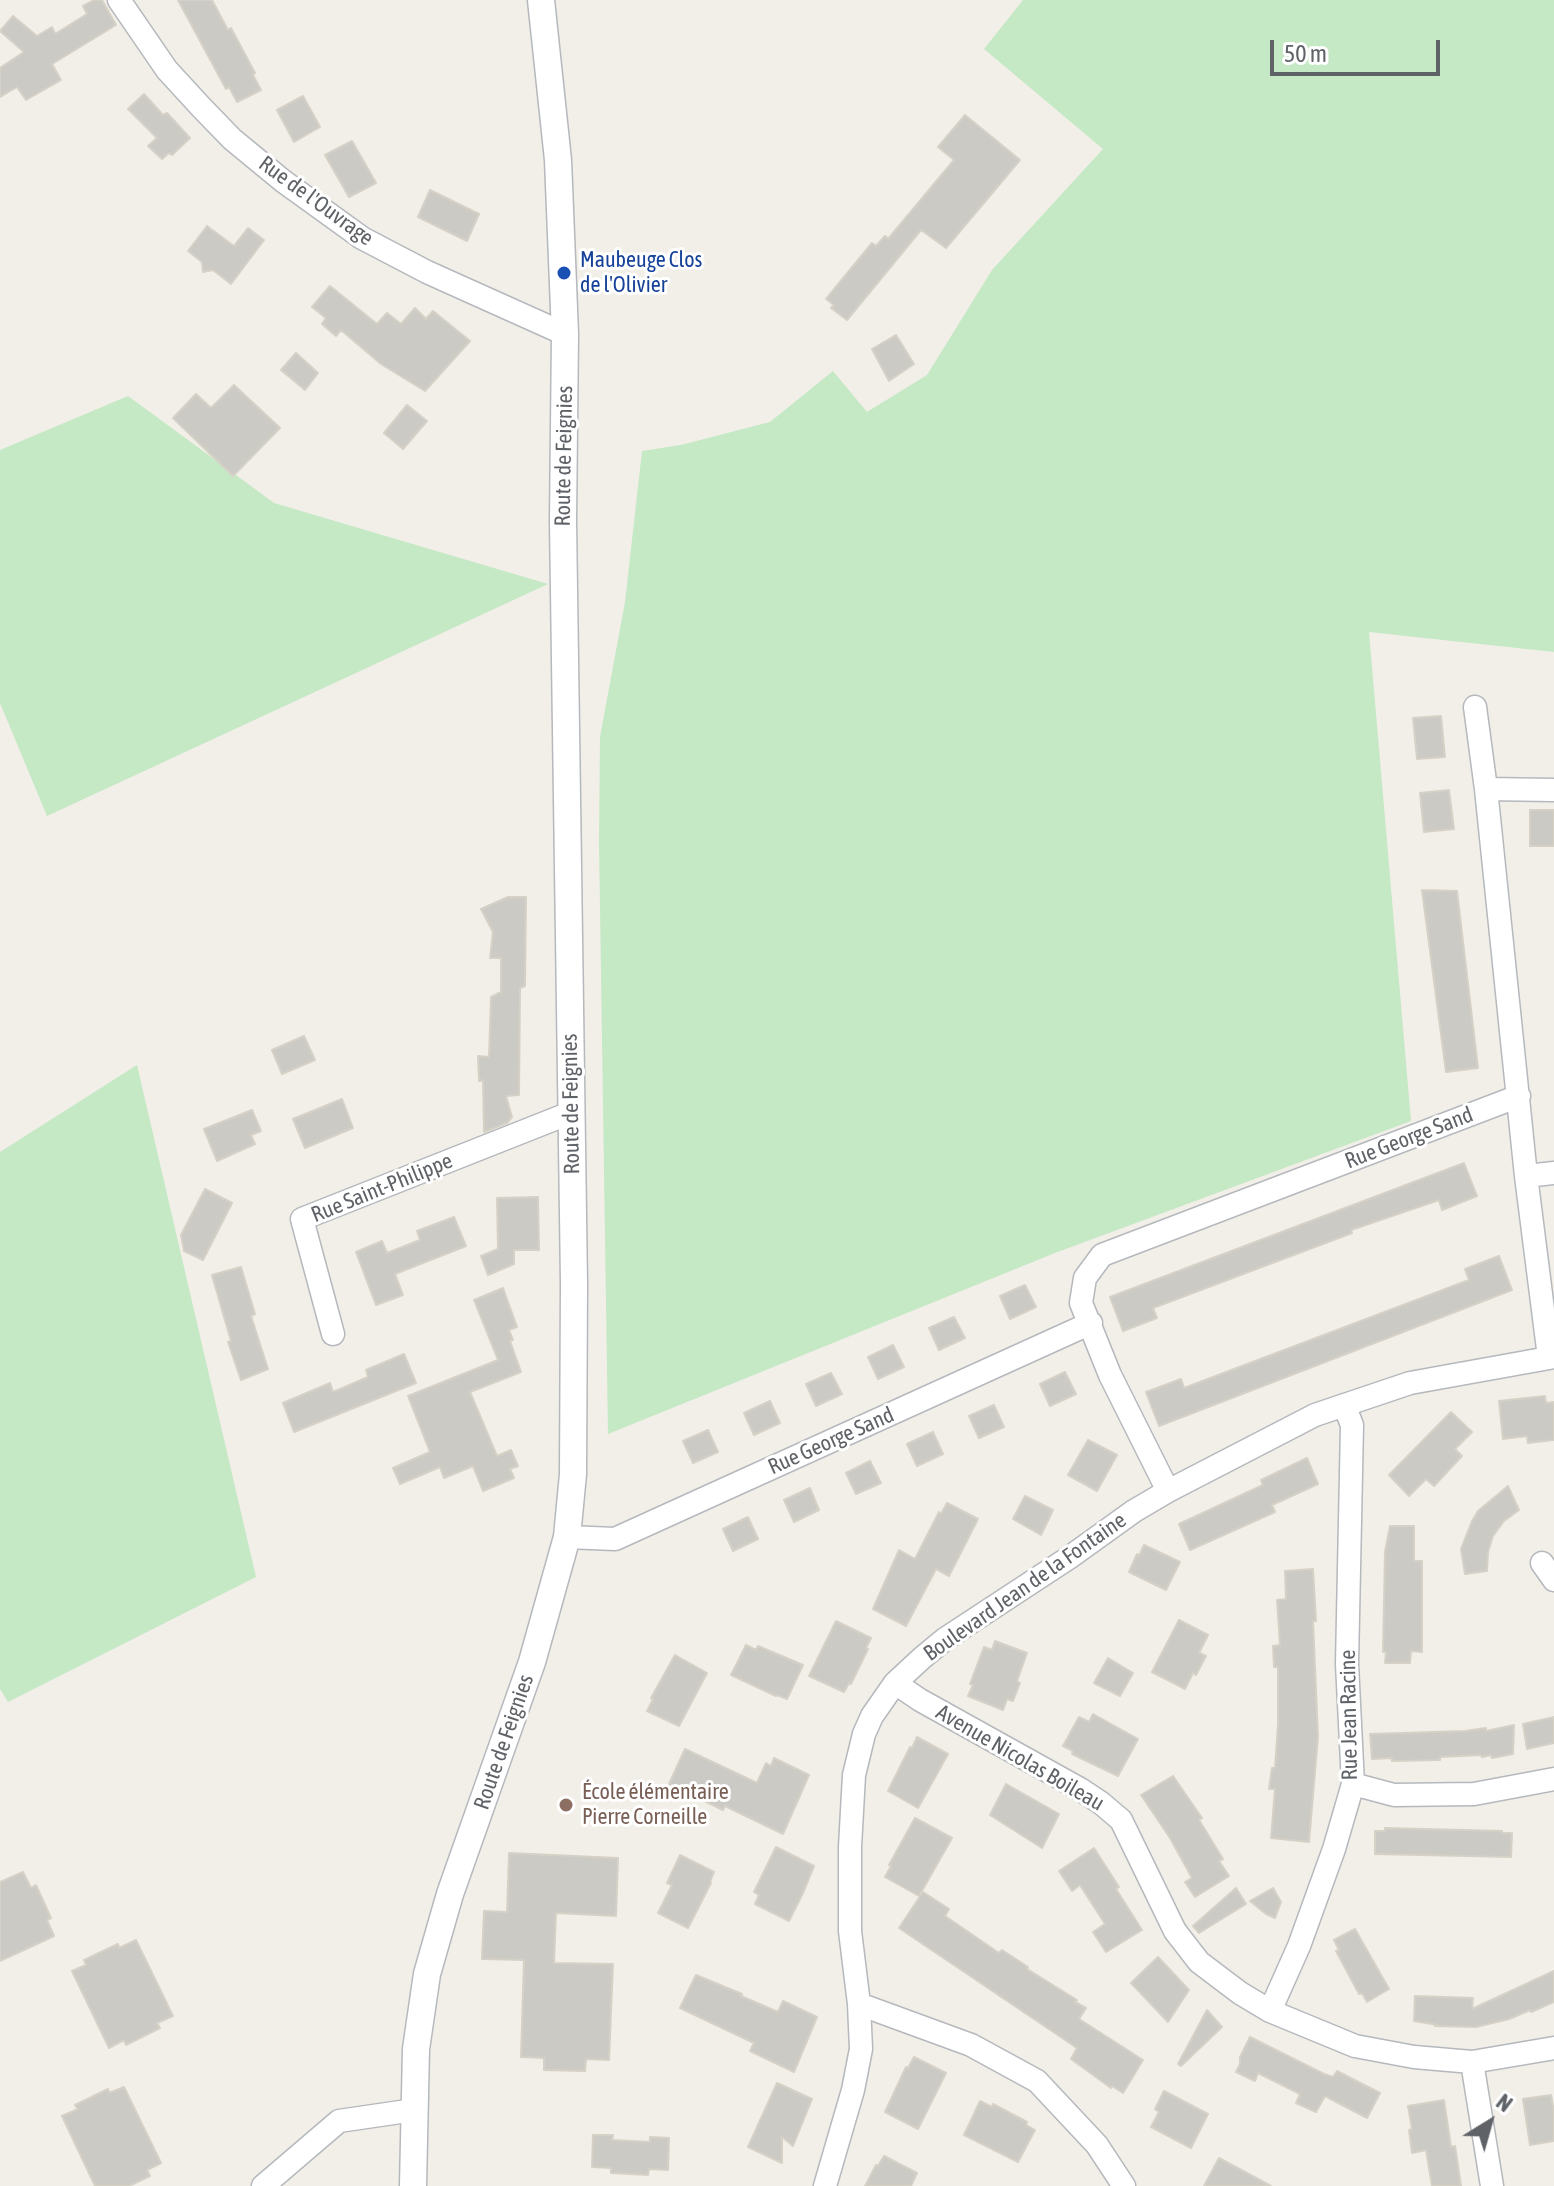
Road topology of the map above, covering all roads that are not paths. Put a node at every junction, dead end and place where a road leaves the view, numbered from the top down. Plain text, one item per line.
1 (119, 0) edge
2 (541, 0) edge
3 (565, 334) junction
4 (1475, 707) dead end
5 (1486, 789) junction
6 (1554, 790) edge
7 (1519, 1096) junction
8 (570, 1113) junction
9 (1554, 1173) edge
10 (1526, 1176) junction
11 (1091, 1323) junction
12 (333, 1334) dead end
13 (1552, 1357) edge
14 (1344, 1405) junction
15 (1168, 1491) junction
16 (567, 1537) junction
17 (895, 1683) junction
18 (1554, 1779) edge
19 (1353, 1784) junction
20 (859, 2004) junction
21 (1270, 2011) junction
22 (1554, 2048) edge
23 (1472, 2062) junction
24 (414, 2110) junction
25 (263, 2186) edge
26 (413, 2186) edge
27 (825, 2186) edge
28 (1124, 2186) edge
29 (1492, 2186) edge

1 - 3 street, Rue de l'Ouvrage
2 - 3 street, Route de Feignies
3 - 8 street, Route de Feignies
4 - 5 street
5 - 6 street
5 - 7 street
7 - 10 street
7 - 11 street, Rue George Sand
8 - 12 street, Rue Saint-Philippe
8 - 16 street, Route de Feignies
9 - 10 street
10 - 13 street
11 - 15 street, Rue George Sand
11 - 16 street, Rue George Sand
13 - 14 street, Boulevard Jean de la Fontaine
14 - 15 street, Boulevard Jean de la Fontaine
14 - 19 street, Rue Jean Racine
15 - 17 street, Boulevard Jean de la Fontaine
16 - 24 street, Route de Feignies
17 - 20 street, Boulevard Jean de la Fontaine
17 - 21 street, Avenue Nicolas Boileau
18 - 19 street
19 - 21 street, Rue Jean Racine
20 - 27 street, Boulevard Jean de la Fontaine
20 - 28 street
21 - 23 street, Avenue Nicolas Boileau
22 - 23 street, Avenue Nicolas Boileau
23 - 29 street
24 - 25 street
24 - 26 street, Route de Feignies

